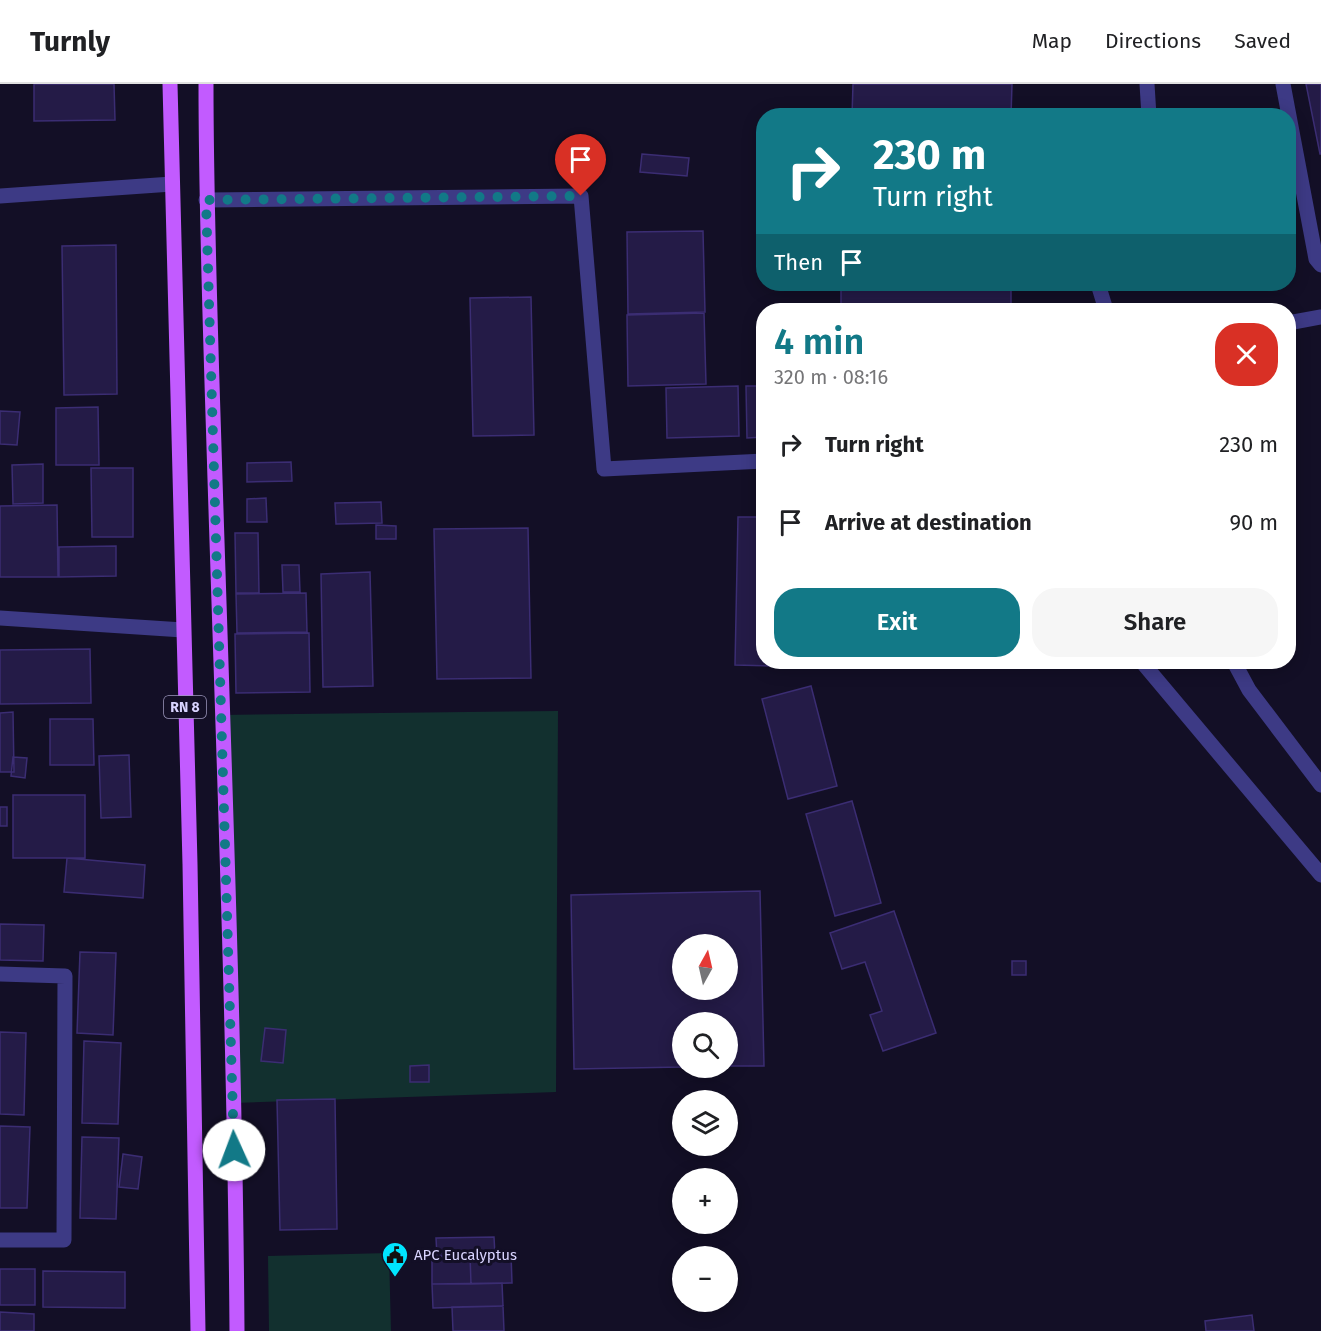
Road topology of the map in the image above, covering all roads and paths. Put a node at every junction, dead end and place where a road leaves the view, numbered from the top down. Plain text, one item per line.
1 (170, 84) edge
2 (206, 84) edge
3 (1147, 84) edge
4 (1283, 84) edge
5 (1148, 108) edge
6 (1288, 108) edge
7 (1296, 153) edge
8 (172, 184) junction
9 (0, 196) edge
10 (206, 200) junction
11 (1321, 265) edge
12 (1321, 316) edge
13 (1296, 321) edge
14 (756, 461) edge
15 (0, 618) edge
16 (183, 630) junction
17 (1148, 669) edge
18 (1238, 669) edge
19 (1321, 785) edge
20 (1321, 875) edge
21 (0, 974) edge
22 (0, 1240) edge
23 (198, 1331) edge
24 (237, 1331) edge

1 - 8 main road, RN 8
2 - 10 main road, RN 8
3 - 5 street
4 - 6 street
7 - 11 street
8 - 9 street
8 - 16 main road, RN 8
10 - 14 street
10 - 24 main road, RN 8
12 - 13 street
15 - 16 street
16 - 23 main road, RN 8
17 - 20 street
18 - 19 street
21 - 22 street

